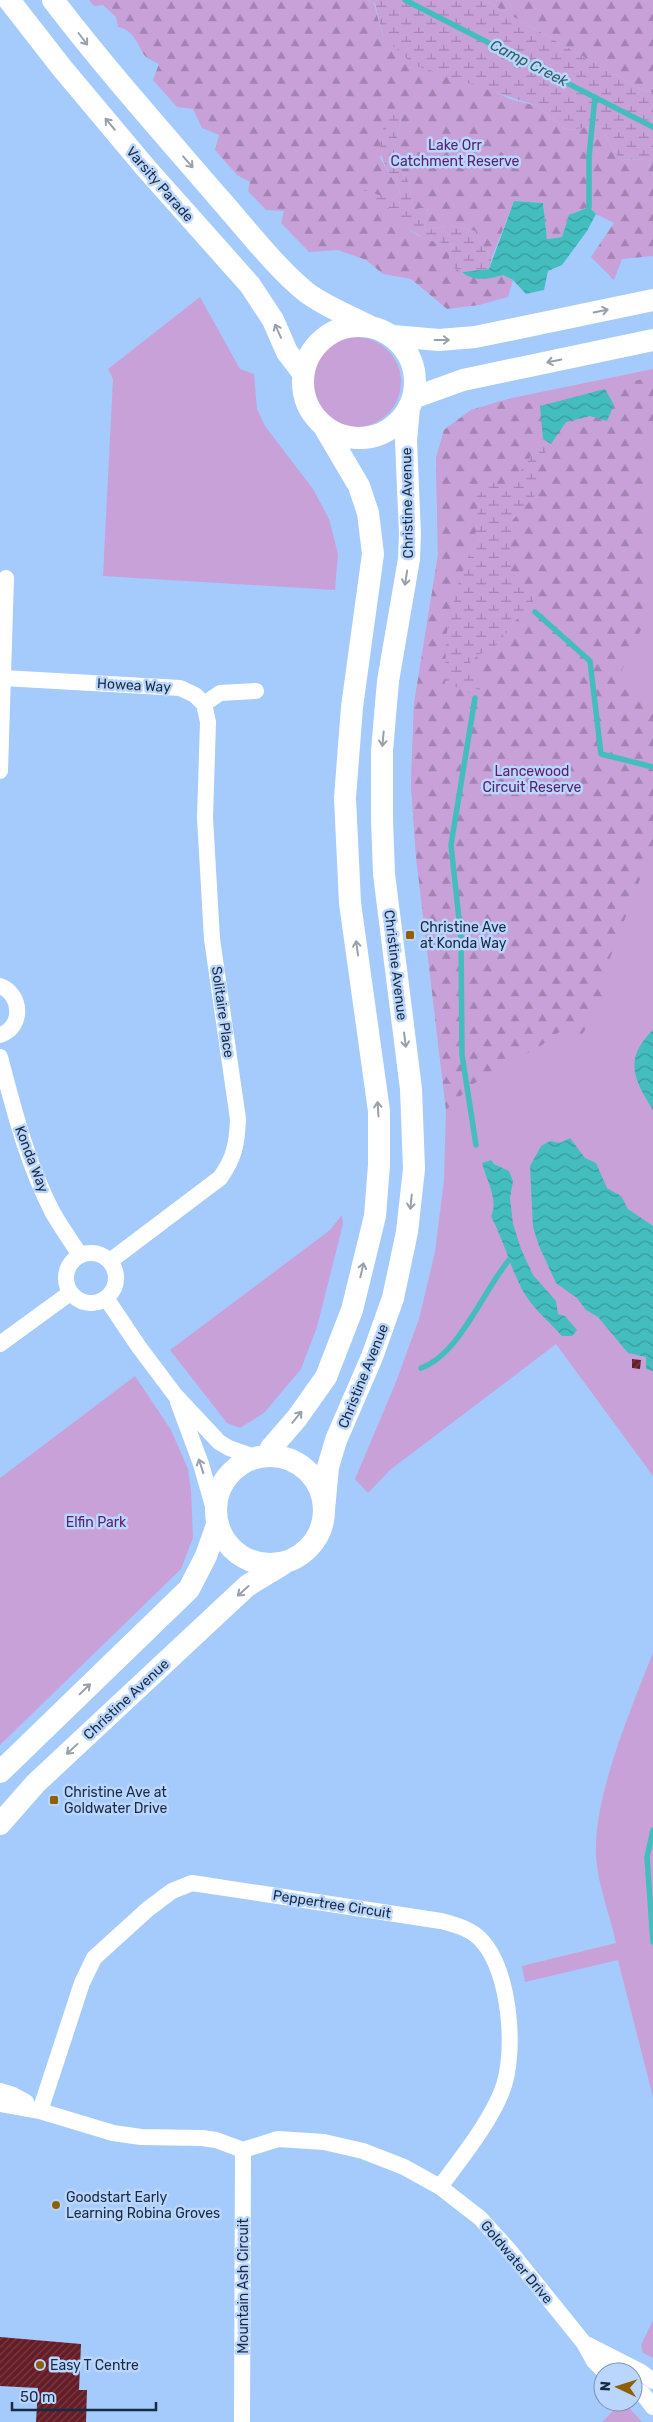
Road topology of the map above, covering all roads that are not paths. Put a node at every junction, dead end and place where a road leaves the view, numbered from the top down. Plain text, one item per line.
1 (53, 0) edge
2 (7, 2) edge
3 (653, 300) edge
4 (369, 326) junction
5 (393, 336) junction
6 (653, 340) edge
7 (303, 373) junction
8 (411, 403) junction
9 (323, 425) junction
10 (6, 578) dead end
11 (3, 678) junction
12 (256, 691) dead end
13 (204, 704) junction
14 (0, 771) edge
15 (0, 986) edge
16 (0, 1035) edge
17 (0, 1056) edge
18 (80, 1255) junction
19 (110, 1261) junction
20 (70, 1292) junction
21 (106, 1298) junction
22 (0, 1344) edge
23 (175, 1395) junction
24 (261, 1456) junction
25 (324, 1510) junction
26 (216, 1519) junction
27 (283, 1564) junction
28 (0, 1772) edge
29 (0, 1824) edge
30 (0, 2091) edge
31 (0, 2104) edge
32 (40, 2111) junction
33 (243, 2150) junction
34 (440, 2187) junction
35 (584, 2343) junction
36 (595, 2362) edge
37 (653, 2381) edge
38 (643, 2394) edge
39 (653, 2407) edge
40 (242, 2422) edge

1 -> 4 main road
7 -> 2 main road, Varsity Parade
5 -> 3 main road
4 - 5 main road
4 - 7 main road
5 - 8 main road
6 -> 8 main road
7 - 9 main road
8 - 9 main road
8 -> 25 main road, Christine Avenue
24 -> 9 main road
10 - 11 street
11 - 13 street, Howea Way
11 - 14 street
12 - 13 street
13 - 19 street, Solitaire Place
15 - 16 street
17 - 18 street, Konda Way
18 - 19 street
18 - 20 street
19 - 21 street
20 - 21 street
20 - 22 street
21 - 23 street
23 - 24 street
26 -> 23 street
24 - 25 main road
24 - 26 main road
25 - 27 main road
26 - 27 main road
28 -> 26 main road
27 -> 29 main road, Christine Avenue
30 - 32 street
31 - 32 street
32 - 33 street
32 - 34 street, Peppertree Circuit
33 - 34 street, Goldwater Drive
33 - 40 street, Mountain Ash Circuit
34 - 35 street, Goldwater Drive
35 - 36 street, Goldwater Drive
35 - 37 street, Goldwater Drive
38 - 39 street

